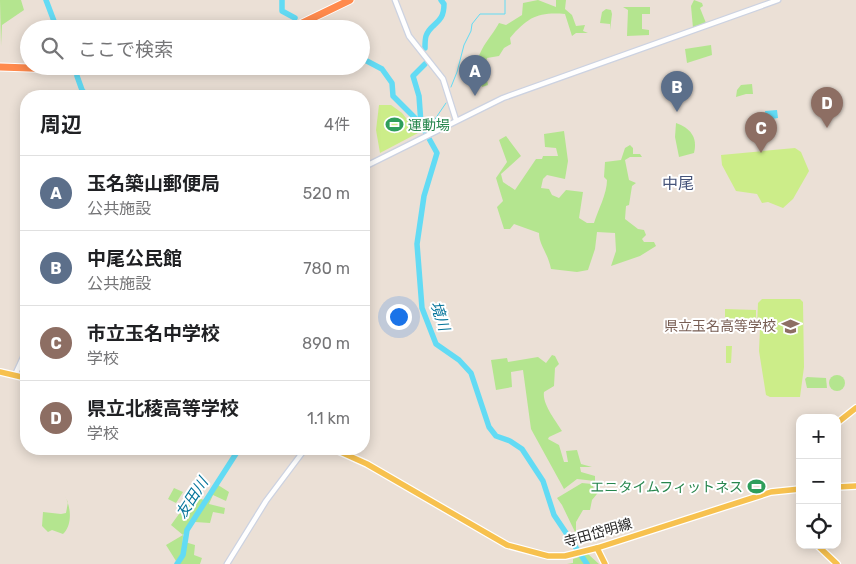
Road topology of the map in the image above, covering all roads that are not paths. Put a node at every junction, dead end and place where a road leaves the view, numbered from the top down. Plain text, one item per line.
1 (350, 0) edge
2 (394, 0) edge
3 (778, 0) edge
4 (309, 20) edge
5 (0, 67) edge
6 (20, 68) edge
7 (456, 120) junction
8 (370, 164) edge
9 (20, 364) edge
10 (0, 372) edge
11 (15, 375) junction
12 (20, 376) edge
13 (856, 408) edge
14 (841, 420) edge
15 (301, 455) edge
16 (347, 455) edge
17 (856, 486) edge
18 (841, 487) edge
19 (796, 489) edge
20 (597, 548) junction
21 (821, 549) edge
22 (228, 564) edge
23 (605, 564) edge
24 (837, 564) edge

1 - 4 highway
2 - 7 street
3 - 7 street
5 - 6 highway
7 - 8 street
9 - 11 street
10 - 11 main road
11 - 12 main road
13 - 14 main road
15 - 22 street
16 - 20 main road, 寺田岱明線
17 - 18 main road
19 - 20 main road, 寺田岱明線
20 - 23 main road
21 - 24 main road

